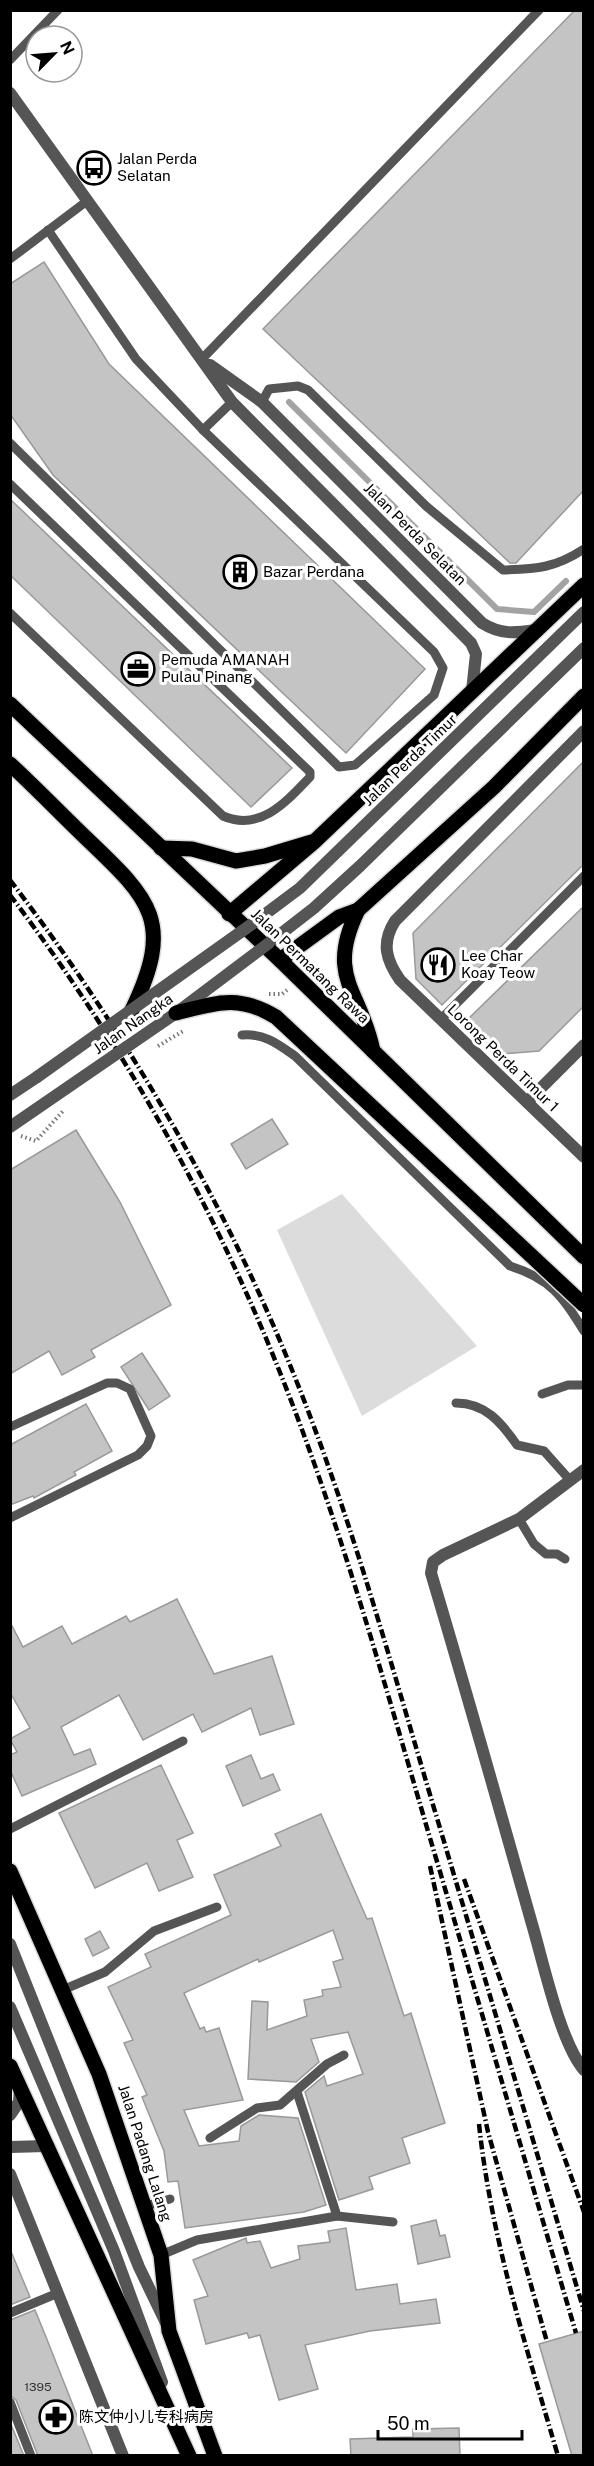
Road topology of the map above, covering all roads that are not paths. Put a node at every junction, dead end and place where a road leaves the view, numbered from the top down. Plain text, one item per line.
1 (58, 10) edge
2 (539, 10) edge
3 (10, 60) edge
4 (10, 93) edge
5 (87, 201) junction
6 (48, 230) junction
7 (10, 259) edge
8 (202, 359) junction
9 (232, 402) junction
10 (262, 402) junction
11 (202, 430) junction
12 (10, 443) edge
13 (10, 484) edge
14 (584, 549) edge
15 (584, 585) edge
16 (584, 612) edge
17 (10, 613) edge
18 (536, 630) junction
19 (584, 648) edge
20 (472, 691) junction
21 (584, 696) edge
22 (10, 704) edge
23 (584, 731) edge
24 (10, 764) edge
25 (315, 841) junction
26 (162, 848) junction
27 (584, 876) edge
28 (358, 910) junction
29 (229, 914) junction
30 (252, 924) joint
31 (280, 960) junction
32 (132, 1010) junction
33 (176, 1013) junction
34 (441, 1019) junction
35 (242, 1035) dead end
36 (584, 1046) edge
37 (373, 1051) junction
38 (10, 1095) edge
39 (527, 1102) junction
40 (10, 1127) edge
41 (584, 1157) edge
42 (584, 1257) edge
43 (584, 1305) edge
44 (584, 1331) edge
45 (584, 1385) edge
46 (542, 1394) dead end
47 (456, 1403) dead end
48 (10, 1427) edge
49 (584, 1470) edge
50 (568, 1479) junction
51 (10, 1518) edge
52 (519, 1519) junction
53 (565, 1559) dead end
54 (183, 1741) dead end
55 (10, 1828) edge
56 (10, 1871) edge
57 (217, 1907) dead end
58 (10, 1944) edge
59 (65, 1989) junction
60 (10, 2007) edge
61 (344, 2055) dead end
62 (10, 2066) edge
63 (584, 2070) edge
64 (20, 2089) junction
65 (297, 2092) junction
66 (10, 2115) edge
67 (210, 2138) dead end
68 (46, 2146) junction
69 (10, 2147) edge
70 (10, 2175) edge
71 (170, 2199) dead end
72 (143, 2207) junction
73 (337, 2216) junction
74 (393, 2222) dead end
75 (161, 2255) junction
76 (58, 2294) junction
77 (10, 2313) edge
78 (169, 2331) junction
79 (10, 2402) edge
80 (183, 2440) junction
81 (32, 2456) edge
82 (123, 2456) edge
83 (189, 2456) edge
84 (216, 2456) edge

1 - 3 lane
2 - 8 lane
4 - 5 street, Jalan Perda Selatan
5 - 6 lane
5 - 8 street, Jalan Perda Selatan
6 - 7 lane
6 - 11 lane
8 - 9 street, Jalan Perda Selatan
8 - 10 street, Jalan Perda Selatan
9 - 11 lane
9 - 20 street, Jalan Perda Selatan
10 - 14 lane
10 - 18 street, Jalan Perda Selatan
11 - 12 lane
13 - 17 lane
15 - 18 main road
16 - 30 street, Jalan Perda Timur
18 - 20 main road
19 - 33 street, Jalan Nangka, bridge
20 - 25 main road
21 - 28 main road
22 - 26 main road, Jalan Permatang Rawa
23 - 34 street, Lorong Perda Timur 1
24 - 32 main road
25 - 26 main road
25 - 29 main road
26 - 29 main road, Jalan Permatang Rawa
27 - 34 lane
28 - 31 main road
28 - 37 main road
29 - 31 main road, Jalan Permatang Rawa
30 - 32 street, Jalan Nangka, bridge
31 - 37 main road, Jalan Permatang Rawa
32 - 38 street, Jalan Nangka, bridge
33 - 40 street, Jalan Nangka, bridge
33 - 43 main road, bridge
34 - 39 street, Lorong Perda Timur 1
35 - 44 lane
36 - 39 street
37 - 42 main road, Jalan Permatang Rawa
39 - 41 street, Lorong Perda Timur 1
45 - 46 lane
47 - 50 lane
48 - 51 lane
49 - 50 street
50 - 52 street
52 - 53 lane
52 - 63 street
54 - 55 lane
56 - 59 main road, Jalan Padang Lalang
57 - 59 lane
58 - 78 street
59 - 72 main road, Jalan Padang Lalang
60 - 80 street
61 - 65 lane
62 - 64 main road
64 - 66 street
64 - 68 main road
65 - 67 lane
65 - 73 lane
68 - 69 street
68 - 80 main road
70 - 76 street
71 - 72 lane
72 - 75 main road, Jalan Padang Lalang
73 - 74 lane
73 - 75 lane
75 - 78 main road, Jalan Padang Lalang
76 - 77 lane
76 - 82 street
78 - 84 main road, Jalan Padang Lalang
79 - 81 lane
80 - 83 main road

